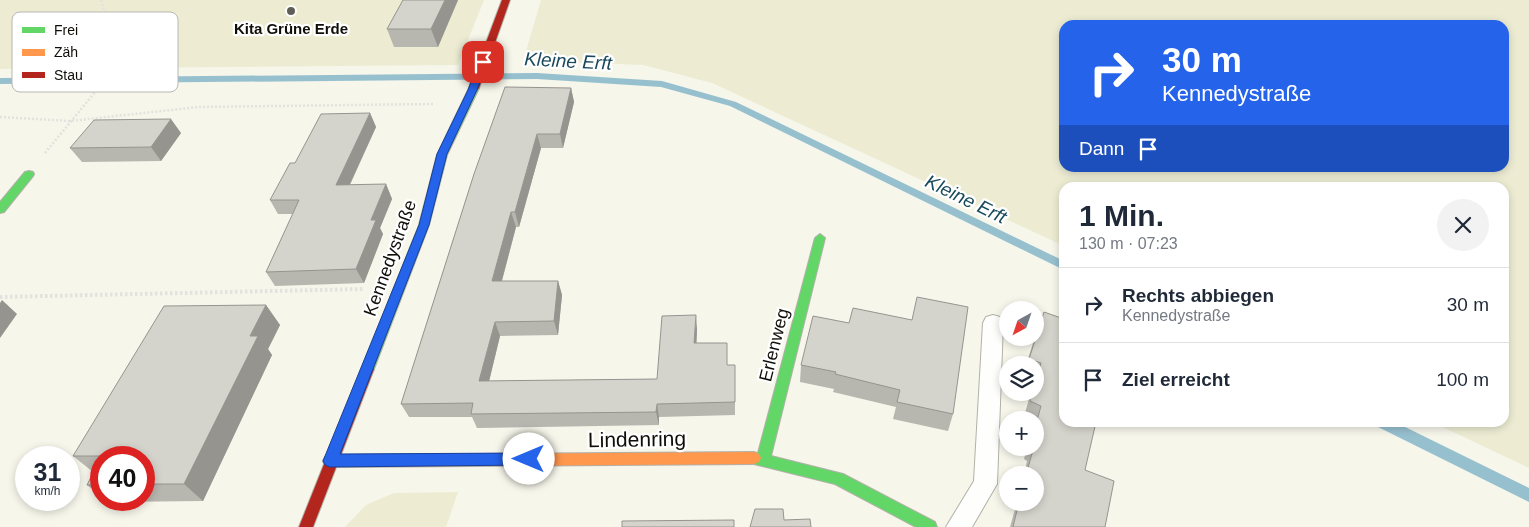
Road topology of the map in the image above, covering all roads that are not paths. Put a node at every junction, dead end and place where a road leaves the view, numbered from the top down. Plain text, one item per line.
1 (506, 0) edge
2 (30, 174) road end
3 (0, 209) edge
4 (820, 238) dead end
5 (993, 324) dead end
6 (763, 460) junction
7 (330, 461) junction
8 (306, 527) edge
9 (930, 527) edge
10 (958, 527) edge

1 - 7 street, Kennedystraße
2 - 3 street
4 - 6 street, Erlenweg
5 - 10 lane
6 - 7 street, Lindenring
6 - 9 street, Lindenring
7 - 8 street, Kennedystraße

